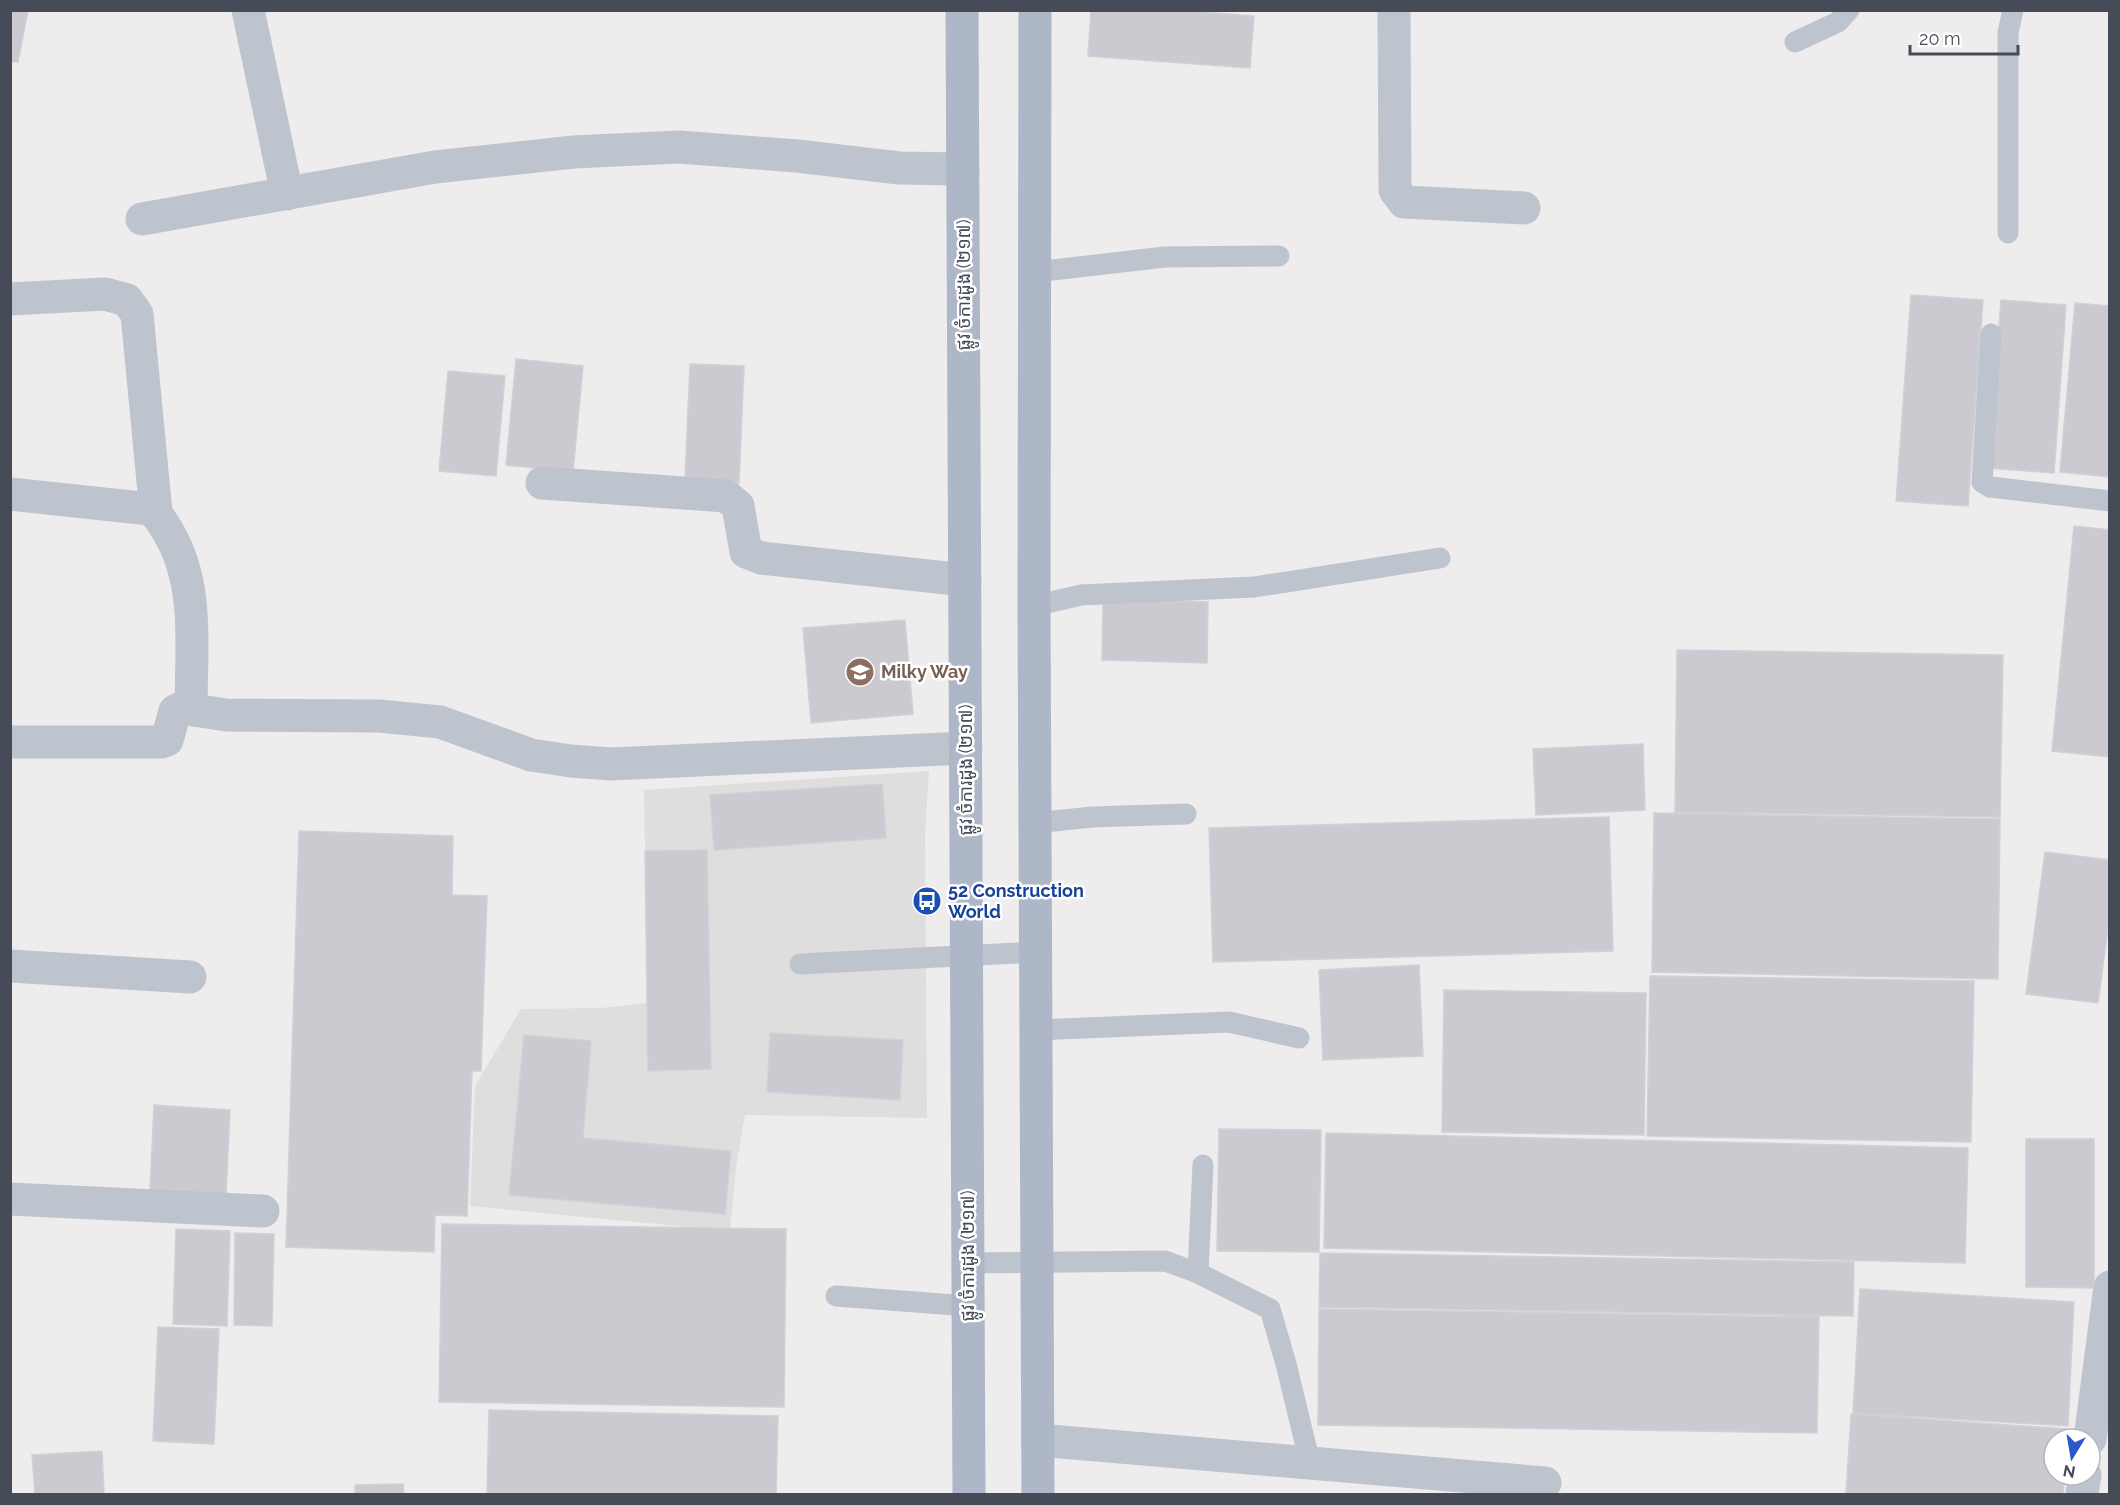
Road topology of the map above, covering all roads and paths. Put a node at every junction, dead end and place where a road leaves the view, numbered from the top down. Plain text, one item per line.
1 (248, 10) edge
2 (962, 10) edge
3 (1035, 10) edge
4 (1394, 10) edge
5 (1849, 10) edge
6 (2013, 10) edge
7 (1795, 42) dead end
8 (963, 169) junction
9 (287, 194) junction
10 (1524, 208) dead end
11 (142, 219) dead end
12 (2008, 233) dead end
13 (1279, 256) dead end
14 (1035, 272) junction
15 (10, 299) edge
16 (1990, 334) dead end
17 (542, 483) dead end
18 (10, 494) edge
19 (2109, 501) edge
20 (156, 513) junction
21 (1440, 558) dead end
22 (965, 580) junction
23 (1034, 606) junction
24 (191, 709) junction
25 (10, 742) edge
26 (966, 748) junction
27 (1186, 814) dead end
28 (1035, 823) junction
29 (1036, 952) junction
30 (967, 955) junction
31 (800, 964) dead end
32 (10, 966) edge
33 (190, 977) dead end
34 (1036, 1030) junction
35 (1299, 1038) dead end
36 (1203, 1165) dead end
37 (10, 1199) edge
38 (263, 1210) dead end
39 (1037, 1262) junction
40 (968, 1263) junction
41 (1198, 1273) junction
42 (2109, 1287) edge
43 (836, 1296) dead end
44 (968, 1306) junction
45 (2092, 1427) edge
46 (1038, 1440) junction
47 (1310, 1463) junction
48 (1545, 1483) dead end
49 (969, 1494) edge
50 (1038, 1494) edge

1 - 9 street
2 - 8 main road, ផ្លូវ ចំការដូង (២១៧)
3 - 14 main road
4 - 10 street
5 - 7 lane
6 - 12 lane
8 - 9 street
8 - 22 main road, ផ្លូវ ចំការដូង (២១៧)
9 - 11 street
13 - 14 lane
14 - 23 main road
15 - 20 street
16 - 19 lane
17 - 22 street
18 - 20 street
20 - 24 street
21 - 23 lane
22 - 26 main road, ផ្លូវ ចំការដូង (២១៧)
23 - 28 main road
24 - 25 street
24 - 26 street
26 - 30 main road, ផ្លូវ ចំការដូង (២១៧)
27 - 28 lane
28 - 29 main road
29 - 30 lane
29 - 34 main road
30 - 31 lane
30 - 40 main road, ផ្លូវ ចំការដូង (២១៧)
32 - 33 street
34 - 35 lane
34 - 39 main road
36 - 41 lane
37 - 38 street
39 - 40 lane
39 - 41 lane
39 - 46 main road
40 - 44 main road, ផ្លូវ ចំការដូង (២១៧)
41 - 47 lane
42 - 45 street
43 - 44 lane
44 - 49 main road, ផ្លូវ ចំការដូង (២១៧)
46 - 47 street
46 - 50 main road
47 - 48 street

